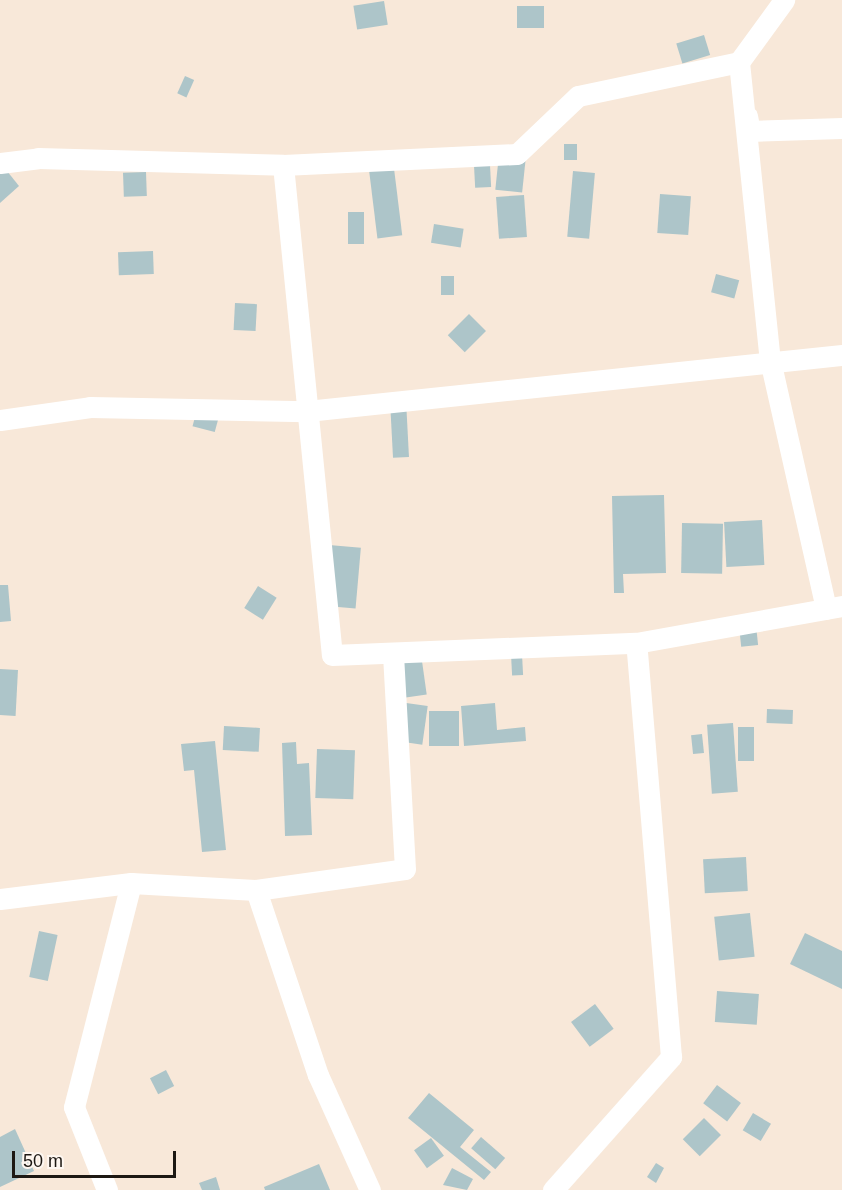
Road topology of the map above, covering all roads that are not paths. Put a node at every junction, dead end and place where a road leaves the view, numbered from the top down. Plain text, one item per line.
1 (784, 0) edge
2 (739, 62) junction
3 (842, 128) edge
4 (0, 163) edge
5 (283, 165) junction
6 (842, 355) edge
7 (770, 360) junction
8 (307, 411) junction
9 (0, 420) edge
10 (834, 608) edge
11 (636, 643) junction
12 (393, 655) junction
13 (131, 883) junction
14 (256, 890) junction
15 (0, 899) edge
16 (107, 1190) edge
17 (369, 1190) edge
18 (553, 1190) edge

1 - 2 street
2 - 3 street
2 - 5 street
2 - 7 street
4 - 5 street
5 - 8 street
6 - 7 street
7 - 8 street
7 - 10 street
8 - 9 street
8 - 12 street
10 - 11 street
11 - 12 street
11 - 18 street
12 - 14 street
13 - 14 street
13 - 15 street
13 - 16 street
14 - 17 street

